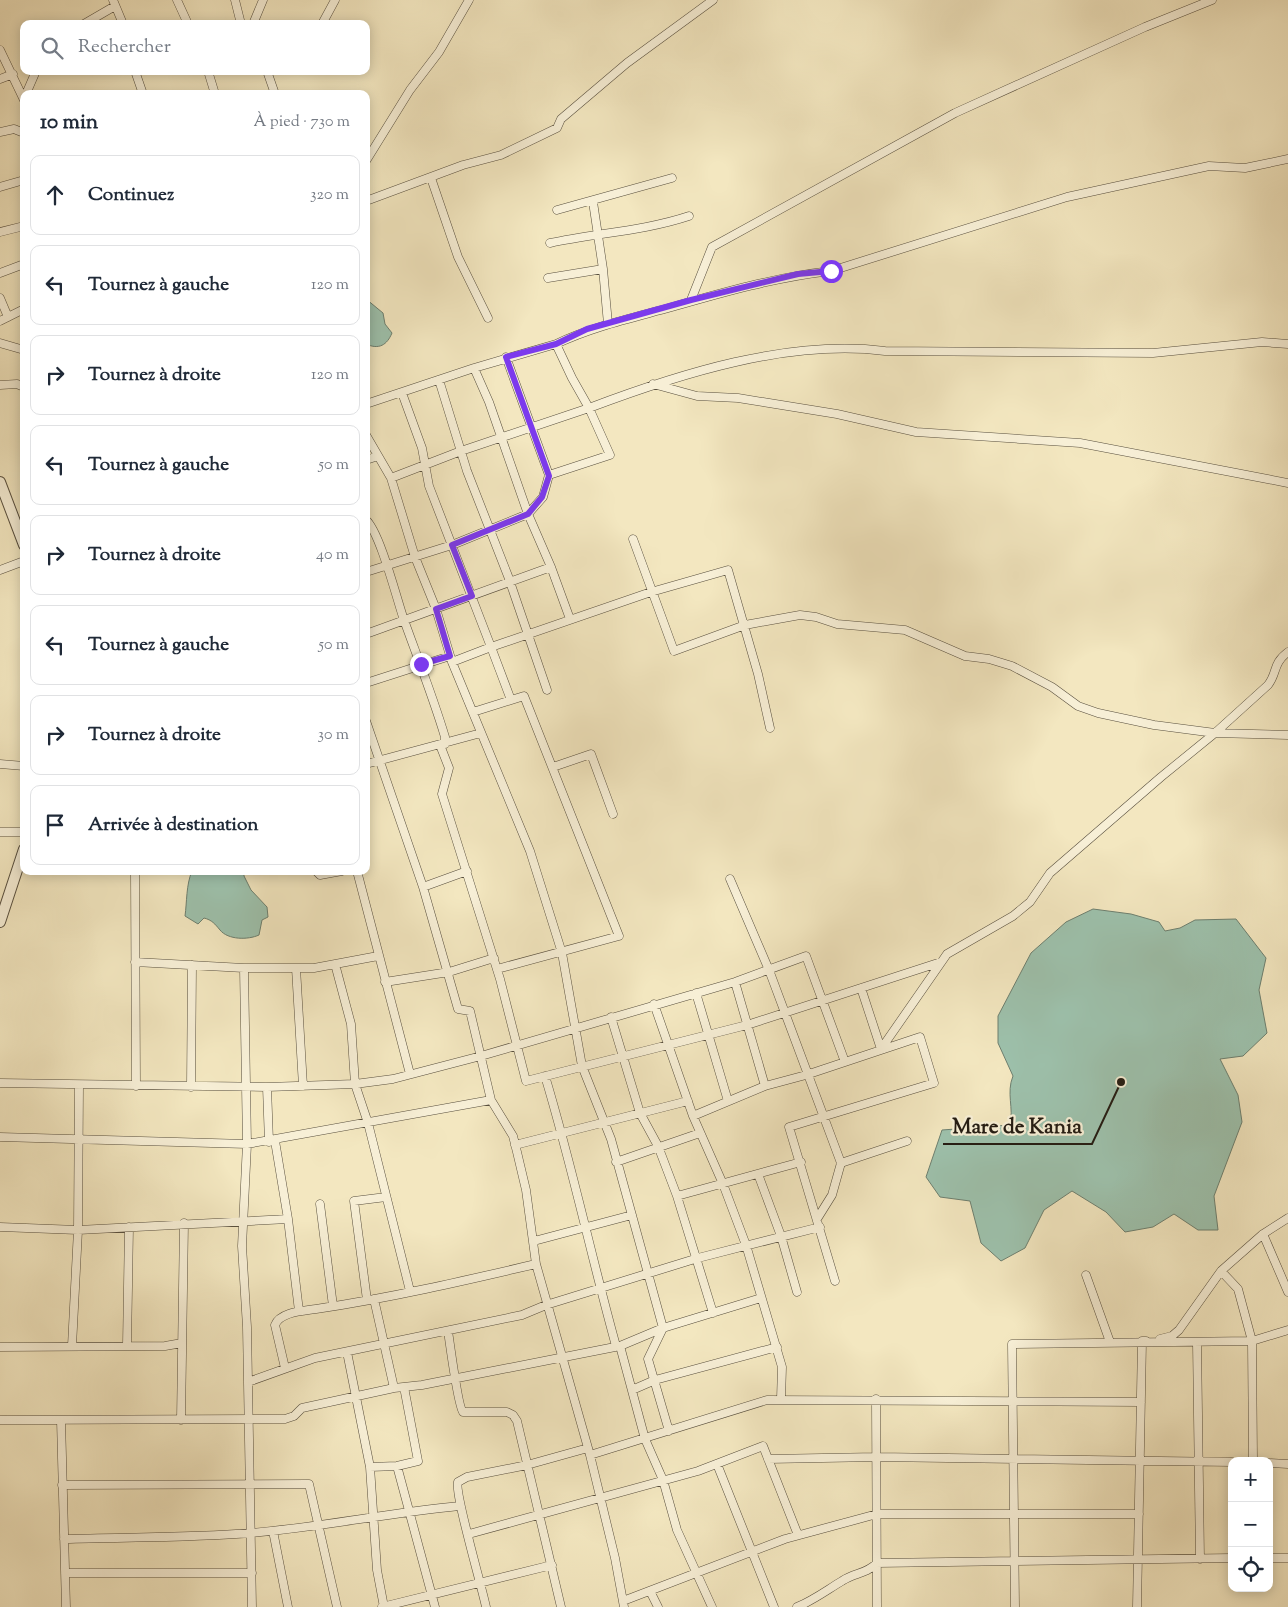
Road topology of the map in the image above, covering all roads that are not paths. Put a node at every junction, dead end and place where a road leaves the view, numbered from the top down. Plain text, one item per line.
1 (177, 0) edge
2 (235, 0) edge
3 (263, 0) edge
4 (328, 0) edge
5 (335, 0) edge
6 (469, 0) edge
7 (713, 0) edge
8 (1212, 0) edge
9 (114, 3) edge
10 (326, 13) junction
11 (90, 20) edge
12 (121, 20) edge
13 (186, 20) edge
14 (241, 20) edge
15 (254, 20) edge
16 (323, 20) edge
17 (0, 50) edge
18 (13, 74) junction
19 (34, 75) edge
20 (136, 75) edge
21 (209, 75) edge
22 (268, 75) edge
23 (0, 79) edge
24 (28, 90) edge
25 (142, 90) edge
26 (214, 90) edge
27 (273, 90) edge
28 (20, 91) edge
29 (20, 131) edge
30 (0, 132) edge
31 (370, 151) edge
32 (1288, 159) edge
33 (431, 178) junction
34 (672, 178) dead end
35 (20, 181) edge
36 (0, 187) edge
37 (370, 201) edge
38 (593, 202) junction
39 (557, 210) dead end
40 (689, 216) dead end
41 (20, 227) edge
42 (0, 232) edge
43 (598, 233) junction
44 (550, 243) dead end
45 (20, 266) edge
46 (603, 269) junction
47 (0, 273) edge
48 (548, 278) dead end
49 (0, 298) edge
50 (691, 300) junction
51 (20, 311) edge
52 (8, 317) junction
53 (488, 318) dead end
54 (0, 321) edge
55 (608, 324) junction
56 (0, 343) edge
57 (556, 344) junction
58 (1288, 344) edge
59 (20, 349) edge
60 (506, 357) junction
61 (474, 368) junction
62 (439, 380) junction
63 (653, 384) junction
64 (0, 385) edge
65 (20, 385) edge
66 (402, 393) junction
67 (370, 403) edge
68 (590, 408) junction
69 (533, 428) junction
70 (502, 437) junction
71 (370, 442) edge
72 (461, 451) junction
73 (378, 456) junction
74 (370, 459) edge
75 (426, 465) junction
76 (549, 476) junction
77 (391, 478) junction
78 (0, 482) edge
79 (1288, 483) edge
80 (4, 506) edge
81 (528, 514) junction
82 (370, 528) edge
83 (491, 529) junction
84 (20, 536) edge
85 (633, 539) dead end
86 (452, 545) junction
87 (415, 557) junction
88 (20, 562) edge
89 (388, 565) junction
90 (551, 567) junction
91 (0, 570) edge
92 (370, 571) edge
93 (510, 582) junction
94 (650, 592) junction
95 (472, 596) junction
96 (436, 609) junction
97 (570, 619) junction
98 (405, 621) junction
99 (745, 625) junction
100 (370, 633) edge
101 (526, 634) junction
102 (491, 647) junction
103 (1288, 652) edge
104 (451, 659) junction
105 (421, 664) junction
106 (370, 682) edge
107 (547, 690) dead end
108 (511, 700) junction
109 (473, 712) junction
110 (770, 728) dead end
111 (370, 731) edge
112 (482, 733) junction
113 (1215, 733) junction
114 (1288, 735) edge
115 (442, 744) junction
116 (381, 759) junction
117 (370, 763) edge
118 (0, 764) edge
119 (20, 766) edge
120 (553, 767) junction
121 (613, 814) dead end
122 (0, 832) edge
123 (20, 832) edge
124 (20, 859) edge
125 (467, 871) junction
126 (135, 875) edge
127 (358, 875) edge
128 (730, 879) dead end
129 (422, 887) junction
130 (4, 900) edge
131 (0, 922) edge
132 (562, 953) junction
133 (378, 956) junction
134 (494, 958) junction
135 (135, 962) junction
136 (941, 962) junction
137 (336, 964) junction
138 (192, 965) junction
139 (244, 968) junction
140 (296, 968) junction
141 (496, 969) junction
142 (768, 970) junction
143 (449, 972) junction
144 (385, 982) junction
145 (735, 982) junction
146 (861, 988) junction
147 (696, 993) junction
148 (821, 1001) junction
149 (654, 1004) junction
150 (783, 1013) junction
151 (611, 1017) junction
152 (747, 1025) junction
153 (576, 1028) junction
154 (708, 1034) junction
155 (669, 1044) junction
156 (516, 1045) junction
157 (881, 1049) junction
158 (622, 1055) junction
159 (481, 1056) junction
160 (845, 1062) junction
161 (582, 1066) junction
162 (410, 1074) junction
163 (806, 1075) junction
164 (545, 1076) junction
165 (0, 1083) edge
166 (356, 1084) junction
167 (79, 1085) junction
168 (136, 1086) junction
169 (303, 1086) junction
170 (765, 1086) junction
171 (190, 1087) junction
172 (246, 1087) junction
173 (267, 1087) junction
174 (491, 1100) junction
175 (688, 1101) junction
176 (728, 1101) junction
177 (640, 1113) junction
178 (822, 1115) junction
179 (692, 1116) junction
180 (603, 1122) junction
181 (368, 1123) junction
182 (562, 1132) junction
183 (700, 1133) junction
184 (0, 1137) edge
185 (78, 1139) junction
186 (272, 1141) junction
187 (907, 1141) dead end
188 (247, 1144) junction
189 (515, 1145) junction
190 (658, 1146) junction
191 (616, 1162) junction
192 (800, 1162) junction
193 (841, 1163) junction
194 (758, 1174) junction
195 (722, 1184) junction
196 (677, 1196) junction
197 (386, 1197) junction
198 (320, 1204) dead end
199 (632, 1215) junction
200 (1288, 1218) edge
201 (288, 1219) junction
202 (245, 1222) junction
203 (184, 1223) junction
204 (818, 1223) junction
205 (0, 1227) edge
206 (129, 1227) junction
207 (584, 1228) junction
208 (78, 1230) junction
209 (1263, 1234) junction
210 (780, 1236) junction
211 (534, 1242) junction
212 (746, 1245) junction
213 (698, 1258) junction
214 (536, 1264) junction
215 (1221, 1271) junction
216 (650, 1273) junction
217 (1086, 1275) dead end
218 (834, 1281) dead end
219 (600, 1288) junction
220 (410, 1291) junction
221 (797, 1292) dead end
222 (1288, 1292) edge
223 (761, 1298) junction
224 (371, 1300) junction
225 (546, 1305) junction
226 (333, 1306) junction
227 (299, 1311) junction
228 (713, 1313) junction
229 (663, 1328) junction
230 (1288, 1330) edge
231 (448, 1331) junction
232 (1142, 1341) junction
233 (1252, 1341) junction
234 (1110, 1342) junction
235 (1197, 1342) junction
236 (182, 1343) junction
237 (384, 1344) junction
238 (72, 1346) junction
239 (127, 1346) junction
240 (618, 1346) junction
241 (0, 1347) edge
242 (776, 1347) junction
243 (347, 1352) junction
244 (562, 1356) junction
245 (285, 1368) junction
246 (456, 1377) junction
247 (655, 1380) junction
248 (248, 1382) junction
249 (404, 1387) junction
250 (394, 1388) junction
251 (632, 1390) junction
252 (356, 1397) junction
253 (781, 1399) junction
254 (876, 1399) junction
255 (1013, 1400) junction
256 (1140, 1402) junction
257 (0, 1420) edge
258 (60, 1420) junction
259 (181, 1420) junction
260 (249, 1420) junction
261 (669, 1431) junction
262 (645, 1439) junction
263 (589, 1452) junction
264 (877, 1456) junction
265 (1253, 1457) edge
266 (768, 1459) junction
267 (1014, 1459) junction
268 (1140, 1462) junction
269 (1198, 1462) junction
270 (1228, 1462) edge
271 (1273, 1463) edge
272 (717, 1464) junction
273 (1288, 1464) edge
274 (527, 1465) junction
275 (397, 1466) junction
276 (370, 1467) junction
277 (663, 1480) junction
278 (250, 1485) junction
279 (62, 1486) junction
280 (601, 1499) junction
281 (459, 1506) junction
282 (408, 1511) junction
283 (877, 1514) junction
284 (1014, 1514) junction
285 (1139, 1514) junction
286 (540, 1515) junction
287 (374, 1518) junction
288 (318, 1525) junction
289 (273, 1531) junction
290 (250, 1533) junction
291 (469, 1534) junction
292 (798, 1535) junction
293 (64, 1539) junction
294 (753, 1552) junction
295 (1228, 1558) edge
296 (1273, 1558) edge
297 (1288, 1558) edge
298 (1200, 1559) junction
299 (1138, 1560) junction
300 (1014, 1561) junction
301 (877, 1563) junction
302 (552, 1565) junction
303 (65, 1573) junction
304 (252, 1573) junction
305 (696, 1574) junction
306 (481, 1583) junction
307 (650, 1591) junction
308 (431, 1595) junction
309 (624, 1604) edge
310 (66, 1607) edge
311 (252, 1607) edge
312 (288, 1607) edge
313 (337, 1607) edge
314 (383, 1607) edge
315 (435, 1607) edge
316 (486, 1607) edge
317 (562, 1607) edge
318 (658, 1607) edge
319 (712, 1607) edge
320 (774, 1607) edge
321 (797, 1607) edge
322 (877, 1607) edge
323 (1015, 1607) edge
324 (1137, 1607) edge

1 - 13 street
2 - 14 street
3 - 15 street
4 - 10 street
5 - 10 street
6 - 31 street
7 - 33 street
8 - 50 street
9 - 11 street
9 - 12 street
10 - 16 street
17 - 18 street
18 - 23 street
18 - 28 street
19 - 24 street
20 - 25 street
21 - 26 street
22 - 27 street
29 - 30 street
32 - 50 street
33 - 37 street
33 - 53 street
34 - 38 street
35 - 36 street
38 - 39 street
38 - 43 street
40 - 43 street
41 - 42 street
43 - 44 street
43 - 46 street
45 - 47 street
46 - 48 street
46 - 55 street
49 - 52 street
50 - 55 street
51 - 52 street
52 - 54 street
55 - 57 street
56 - 59 street
57 - 60 street
57 - 68 street
58 - 63 street
60 - 61 street
60 - 69 street
61 - 62 street
61 - 70 street
62 - 66 street
62 - 72 street
63 - 68 street
63 - 79 street
64 - 65 street
66 - 67 street
66 - 75 street
68 - 69 street
68 - 76 street
69 - 70 street
69 - 76 street
70 - 72 street
70 - 81 street
71 - 73 street
72 - 75 street
72 - 83 street
73 - 74 street
73 - 77 street
75 - 77 street
75 - 86 street
76 - 81 street
77 - 87 street
78 - 80 street
80 - 84 street
81 - 83 street
81 - 90 street
82 - 89 street
83 - 86 street
83 - 93 street
85 - 94 street
86 - 87 street
86 - 95 street
87 - 89 street
87 - 96 street
88 - 91 street
89 - 92 street
89 - 98 street
90 - 93 street
90 - 97 street
93 - 95 street
93 - 101 street
94 - 97 street
94 - 99 street
94 - 99 street
95 - 96 street
95 - 102 street
96 - 98 street
96 - 104 street
97 - 101 street
98 - 100 street
98 - 105 street
99 - 110 street
99 - 113 street
101 - 102 street
101 - 107 street
102 - 104 street
102 - 108 street
103 - 113 street
104 - 105 street
104 - 109 street
105 - 106 street
105 - 115 street
108 - 109 street
108 - 120 street
109 - 112 street
111 - 116 street
112 - 115 street
112 - 132 street
113 - 114 street
113 - 136 street
115 - 116 street
115 - 125 street
116 - 117 street
116 - 129 street
118 - 119 street
120 - 121 street
120 - 132 street
122 - 123 street
124 - 130 street
125 - 129 street
125 - 134 street
126 - 135 street
127 - 133 street
128 - 142 street
129 - 143 street
130 - 131 street
132 - 141 street
132 - 153 street
133 - 137 street
133 - 144 street
134 - 141 street
134 - 143 street
135 - 138 street
135 - 168 street
136 - 146 street
136 - 157 street
137 - 140 street
137 - 166 street
138 - 139 street
138 - 171 street
139 - 140 street
139 - 172 street
140 - 169 street
141 - 156 street
142 - 145 street
142 - 148 street
142 - 150 street
143 - 144 street
143 - 159 street
144 - 162 street
145 - 147 street
145 - 152 street
146 - 148 street
146 - 157 street
147 - 149 street
147 - 154 street
148 - 150 street
148 - 160 street
149 - 151 street
149 - 155 street
150 - 152 street
150 - 163 street
151 - 153 street
151 - 158 street
152 - 154 street
152 - 170 street
153 - 156 street
153 - 161 street
154 - 155 street
154 - 176 street
155 - 158 street
155 - 175 street
156 - 159 street
156 - 164 street
157 - 160 street
157 - 178 street
158 - 161 street
158 - 177 street
159 - 162 street
159 - 174 street
160 - 163 street
161 - 164 street
161 - 180 street
162 - 166 street
163 - 170 street
163 - 178 street
164 - 182 street
165 - 167 street
166 - 169 street
166 - 181 street
167 - 168 street
167 - 185 street
168 - 171 street
169 - 173 street
170 - 176 street
171 - 172 street
172 - 173 street
172 - 188 street
173 - 186 street
174 - 181 street
174 - 189 street
175 - 177 street
175 - 179 street
176 - 179 street
177 - 180 street
177 - 190 street
178 - 192 street
178 - 193 street
179 - 183 street
180 - 182 street
180 - 191 street
181 - 186 street
181 - 197 street
182 - 189 street
182 - 207 street
183 - 190 street
183 - 195 street
184 - 185 street
185 - 188 street
185 - 208 street
186 - 188 street
186 - 201 street
187 - 193 street
188 - 202 street
189 - 211 street
190 - 191 street
190 - 196 street
191 - 199 street
192 - 194 street
192 - 204 street
193 - 204 street
194 - 195 street
194 - 210 street
195 - 196 street
195 - 212 street
196 - 213 street
197 - 220 street
197 - 224 street
198 - 226 street
199 - 207 street
199 - 216 street
200 - 209 street
201 - 202 street
201 - 227 street
202 - 203 street
202 - 248 street
203 - 206 street
203 - 236 street
204 - 210 street
204 - 218 street
205 - 208 street
206 - 208 street
206 - 239 street
207 - 211 street
207 - 219 street
208 - 238 street
209 - 215 street
209 - 222 street
210 - 212 street
210 - 221 street
211 - 214 street
212 - 213 street
212 - 223 street
213 - 216 street
213 - 228 street
214 - 220 street
214 - 225 street
215 - 232 street
215 - 233 street
216 - 219 street
216 - 229 street
217 - 234 street
219 - 225 street
219 - 240 street
220 - 224 street
223 - 228 street
223 - 242 street
224 - 226 street
224 - 237 street
225 - 231 street
225 - 244 street
226 - 227 street
227 - 245 street
228 - 229 street
229 - 240 street
229 - 247 street
230 - 233 street
231 - 237 street
231 - 246 street
232 - 234 street
232 - 235 street
232 - 256 street
233 - 235 street
233 - 265 street
234 - 255 street
235 - 269 street
236 - 239 street
236 - 259 street
237 - 243 street
237 - 250 street
238 - 239 street
238 - 241 street
240 - 244 street
240 - 251 street
242 - 247 street
242 - 253 street
243 - 245 street
243 - 252 street
244 - 246 street
244 - 263 street
245 - 248 street
246 - 249 street
246 - 274 street
247 - 251 street
247 - 261 street
248 - 260 street
249 - 250 street
249 - 275 street
250 - 252 street
251 - 262 street
252 - 260 street
252 - 276 street
253 - 254 street
253 - 261 street
254 - 255 street
254 - 264 street
255 - 256 street
255 - 267 street
256 - 268 street
257 - 258 street
258 - 259 street
258 - 279 street
259 - 260 street
260 - 278 street
261 - 262 street
262 - 263 street
262 - 277 street
263 - 274 street
263 - 280 street
264 - 266 street
264 - 267 street
264 - 283 street
266 - 272 street
266 - 292 street
267 - 268 street
267 - 284 street
268 - 269 street
268 - 285 street
269 - 270 street
269 - 298 street
271 - 273 street
272 - 277 street
272 - 294 street
274 - 281 street
274 - 286 street
275 - 276 street
275 - 282 street
276 - 287 street
277 - 280 street
277 - 305 street
278 - 279 street
278 - 288 street
278 - 290 street
279 - 293 street
280 - 286 street
280 - 309 street
281 - 282 street
281 - 291 street
282 - 287 street
282 - 308 street
283 - 284 street
283 - 292 street
283 - 301 street
284 - 285 street
284 - 300 street
285 - 299 street
286 - 291 street
286 - 302 street
287 - 288 street
287 - 314 street
288 - 289 street
288 - 313 street
289 - 290 street
289 - 312 street
290 - 293 street
290 - 304 street
291 - 306 street
292 - 294 street
293 - 303 street
294 - 305 street
294 - 320 street
295 - 298 street
296 - 297 street
298 - 299 street
299 - 300 street
299 - 324 street
300 - 301 street
300 - 323 street
301 - 321 street
301 - 322 street
302 - 306 street
302 - 317 street
303 - 304 street
303 - 310 street
304 - 311 street
305 - 307 street
305 - 319 street
306 - 308 street
306 - 316 street
307 - 309 street
307 - 318 street
308 - 314 street
308 - 315 street

